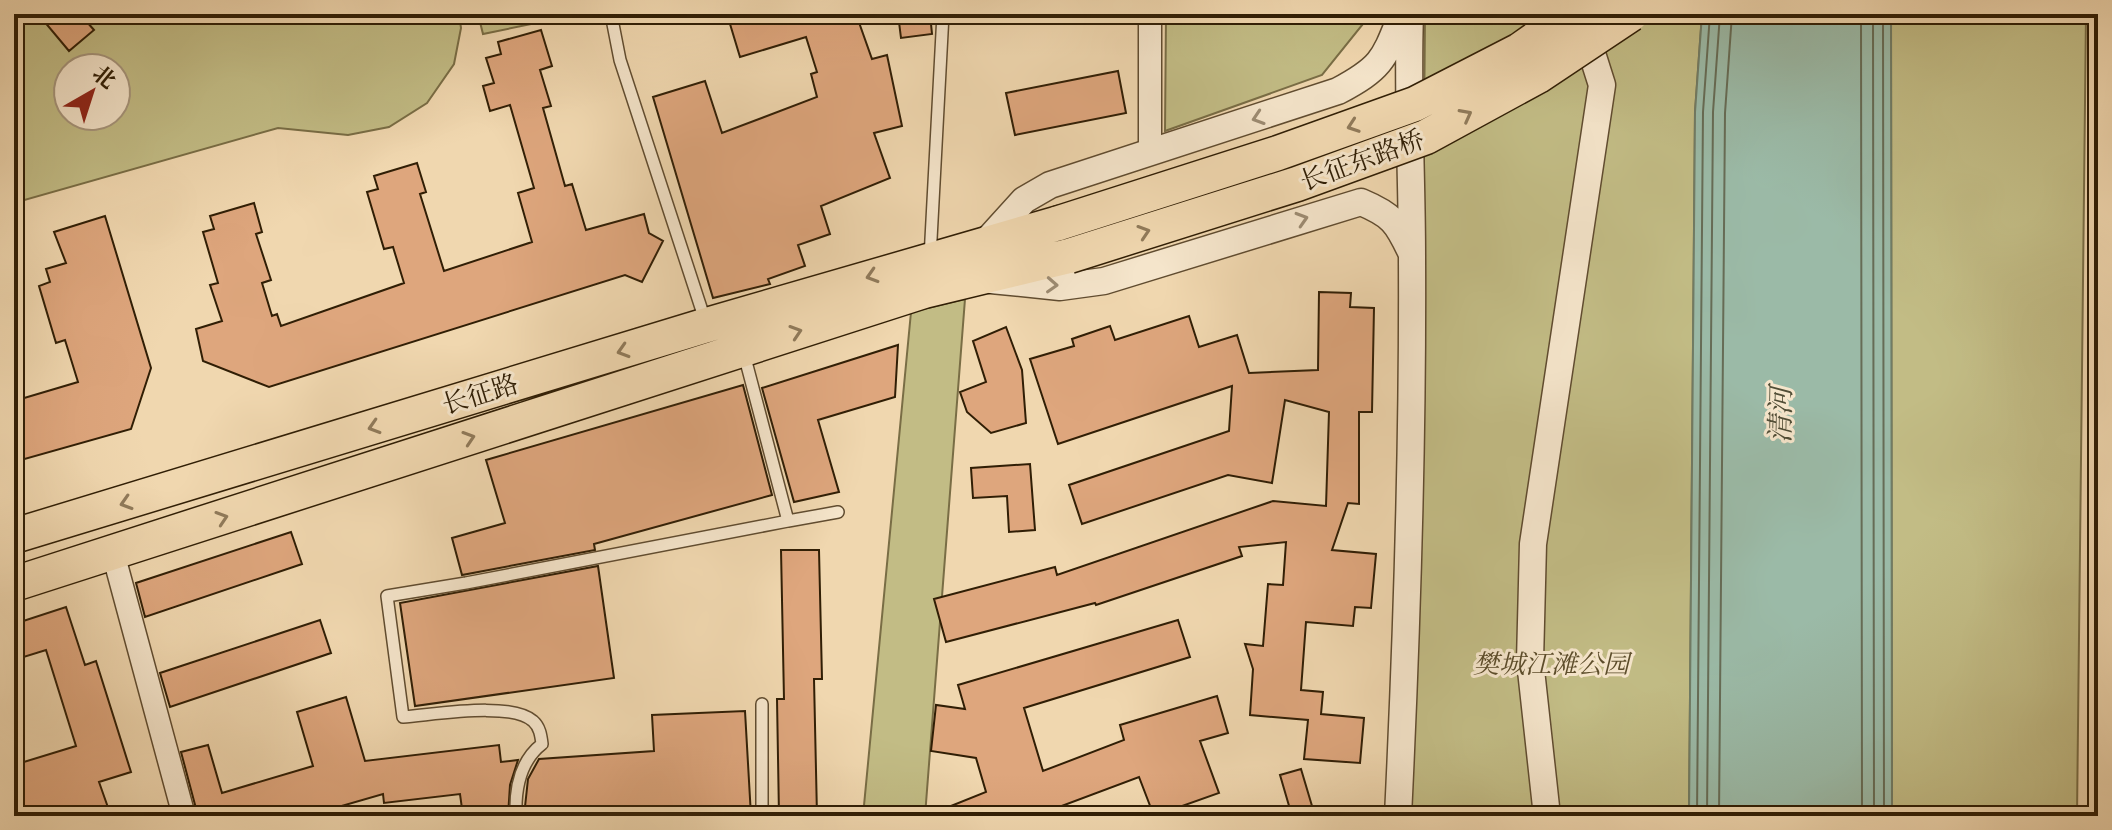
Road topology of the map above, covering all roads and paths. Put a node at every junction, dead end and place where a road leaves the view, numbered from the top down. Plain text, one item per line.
1 (611, 14) edge
2 (943, 14) edge
3 (1150, 14) edge
4 (1402, 14) edge
5 (1410, 14) edge
6 (1571, 14) edge
7 (1580, 14) edge
8 (1631, 14) edge
9 (1408, 70) junction
10 (1338, 91) junction
11 (1150, 153) junction
12 (1411, 187) junction
13 (1361, 202) junction
14 (985, 243) junction
15 (1412, 256) junction
16 (933, 268) junction
17 (974, 278) junction
18 (707, 325) junction
19 (743, 349) junction
20 (838, 512) dead end
21 (788, 521) junction
22 (14, 536) edge
23 (113, 553) junction
24 (14, 584) edge
25 (762, 704) dead end
26 (184, 816) edge
27 (516, 816) edge
28 (762, 816) edge
29 (1398, 816) edge
30 (1547, 816) edge

1 - 18 lane
2 - 16 lane
3 - 11 street
4 - 10 street
5 - 9 street
6 -> 14 main road, 长征东路桥, bridge
7 - 30 street
17 -> 8 main road, 长征东路桥, bridge
9 - 10 street
9 - 12 street
10 -> 11 street
11 - 14 street
12 - 13 street
12 - 15 street
13 - 15 street
17 -> 13 street
14 - 16 main road, 长征东路桥
15 - 29 street
16 - 17 main road, 长征东路桥
16 -> 18 main road, 长征路
19 -> 16 main road, 长征路
18 -> 22 main road, 长征路
19 - 21 lane
23 -> 19 main road, 长征路
20 - 21 lane
21 - 27 lane
23 - 24 main road, 长征路
23 - 26 street
25 - 28 lane

